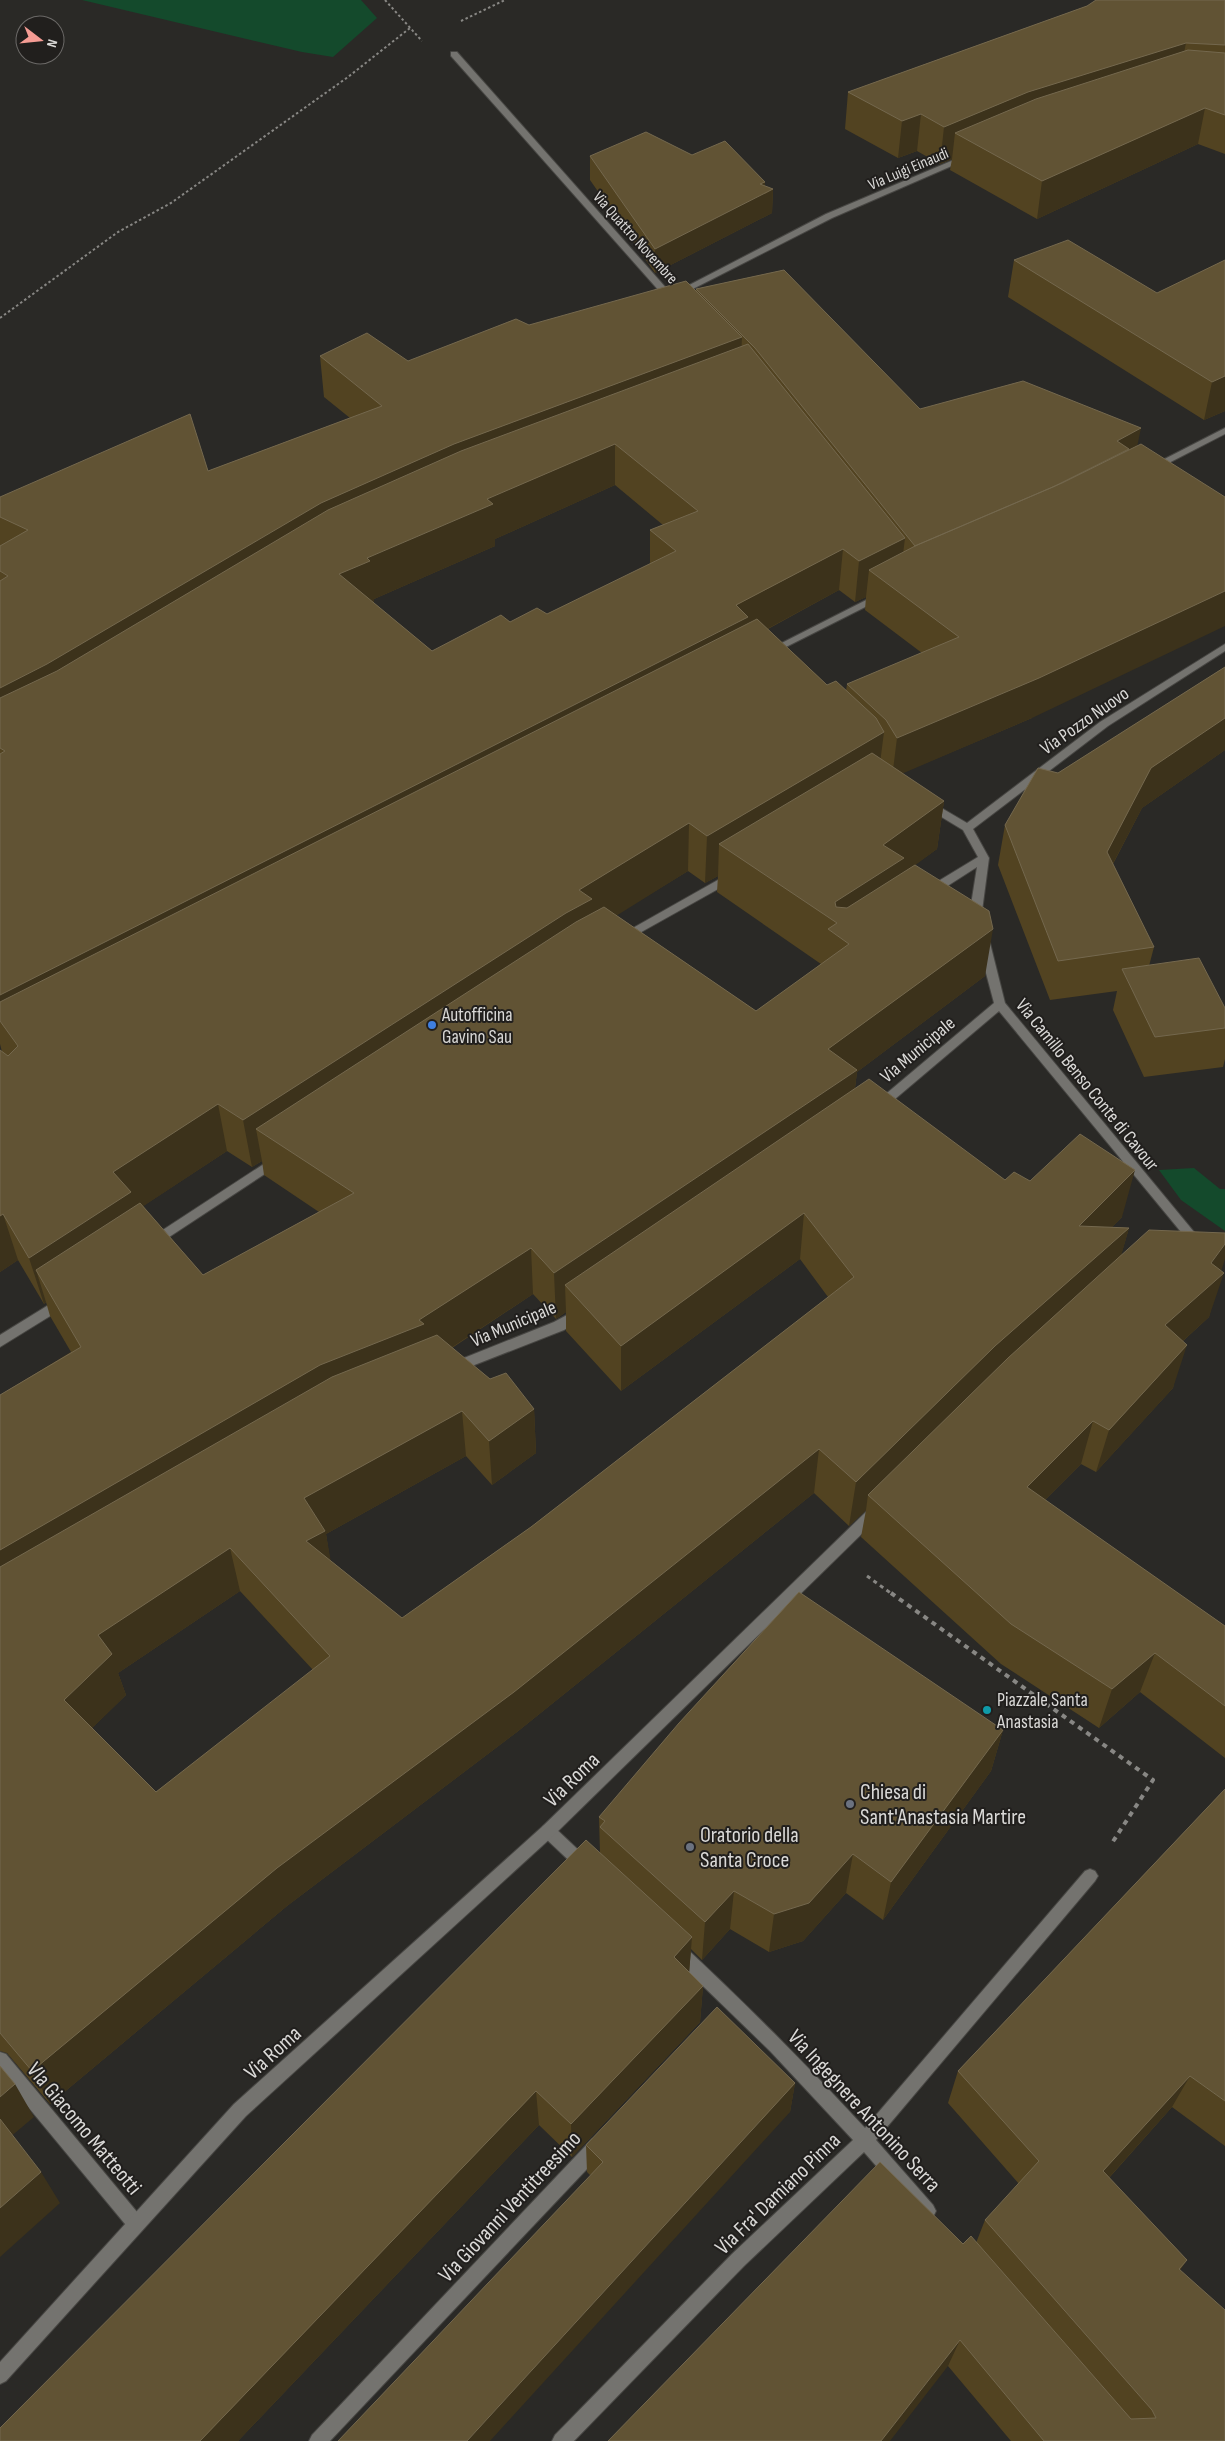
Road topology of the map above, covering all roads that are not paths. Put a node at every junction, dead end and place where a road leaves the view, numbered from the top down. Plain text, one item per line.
1 (454, 54) road end
2 (973, 155) edge
3 (670, 298) junction
4 (676, 305) edge
5 (1225, 431) edge
6 (1147, 470) edge
7 (891, 590) edge
8 (1225, 648) edge
9 (765, 659) edge
10 (919, 800) edge
11 (967, 828) junction
12 (984, 858) junction
13 (744, 869) edge
14 (919, 899) edge
15 (615, 941) edge
16 (1000, 1004) junction
17 (870, 1113) edge
18 (289, 1153) edge
19 (1190, 1236) junction
20 (1174, 1244) edge
21 (1204, 1244) edge
22 (140, 1252) edge
23 (74, 1294) edge
24 (590, 1306) edge
25 (0, 1342) edge
26 (441, 1373) edge
27 (882, 1505) edge
28 (548, 1831) junction
29 (1090, 1876) road end
30 (598, 1877) edge
31 (669, 1943) edge
32 (734, 2002) junction
33 (720, 2016) edge
34 (0, 2060) edge
35 (611, 2132) edge
36 (866, 2140) junction
37 (938, 2223) edge
38 (136, 2224) junction
39 (0, 2375) edge
40 (318, 2441) edge
41 (561, 2441) edge

1 - 3 street, Via Quattro Novembre
2 - 3 street, Via Luigi Einaudi
3 - 4 street, Via Quattro Novembre
5 - 6 street
7 - 9 street
8 - 11 street, Via Pozzo Nuovo
10 - 11 street
11 - 12 street
12 - 14 street
12 - 16 street, Via Camillo Benso Conte di Cavour
13 - 15 street
16 - 17 street, Via Municipale
16 - 19 street, Via Camillo Benso Conte di Cavour
18 - 22 street
19 - 20 street
19 - 21 street
23 - 25 street
24 - 26 street, Via Municipale
27 - 28 street, Via Roma
28 - 30 street
28 - 38 street, Via Roma
29 - 36 street, Via Fra' Damiano Pinna
31 - 32 street, Via Ingegnere Antonino Serra
32 - 33 street
32 - 36 street, Via Ingegnere Antonino Serra
34 - 38 street, VIa Giacomo Matteotti
35 - 40 street, Via Giovanni Ventitreesimo
36 - 37 street, Via Ingegnere Antonino Serra
36 - 41 street, Via Fra' Damiano Pinna
38 - 39 street, Via Roma

